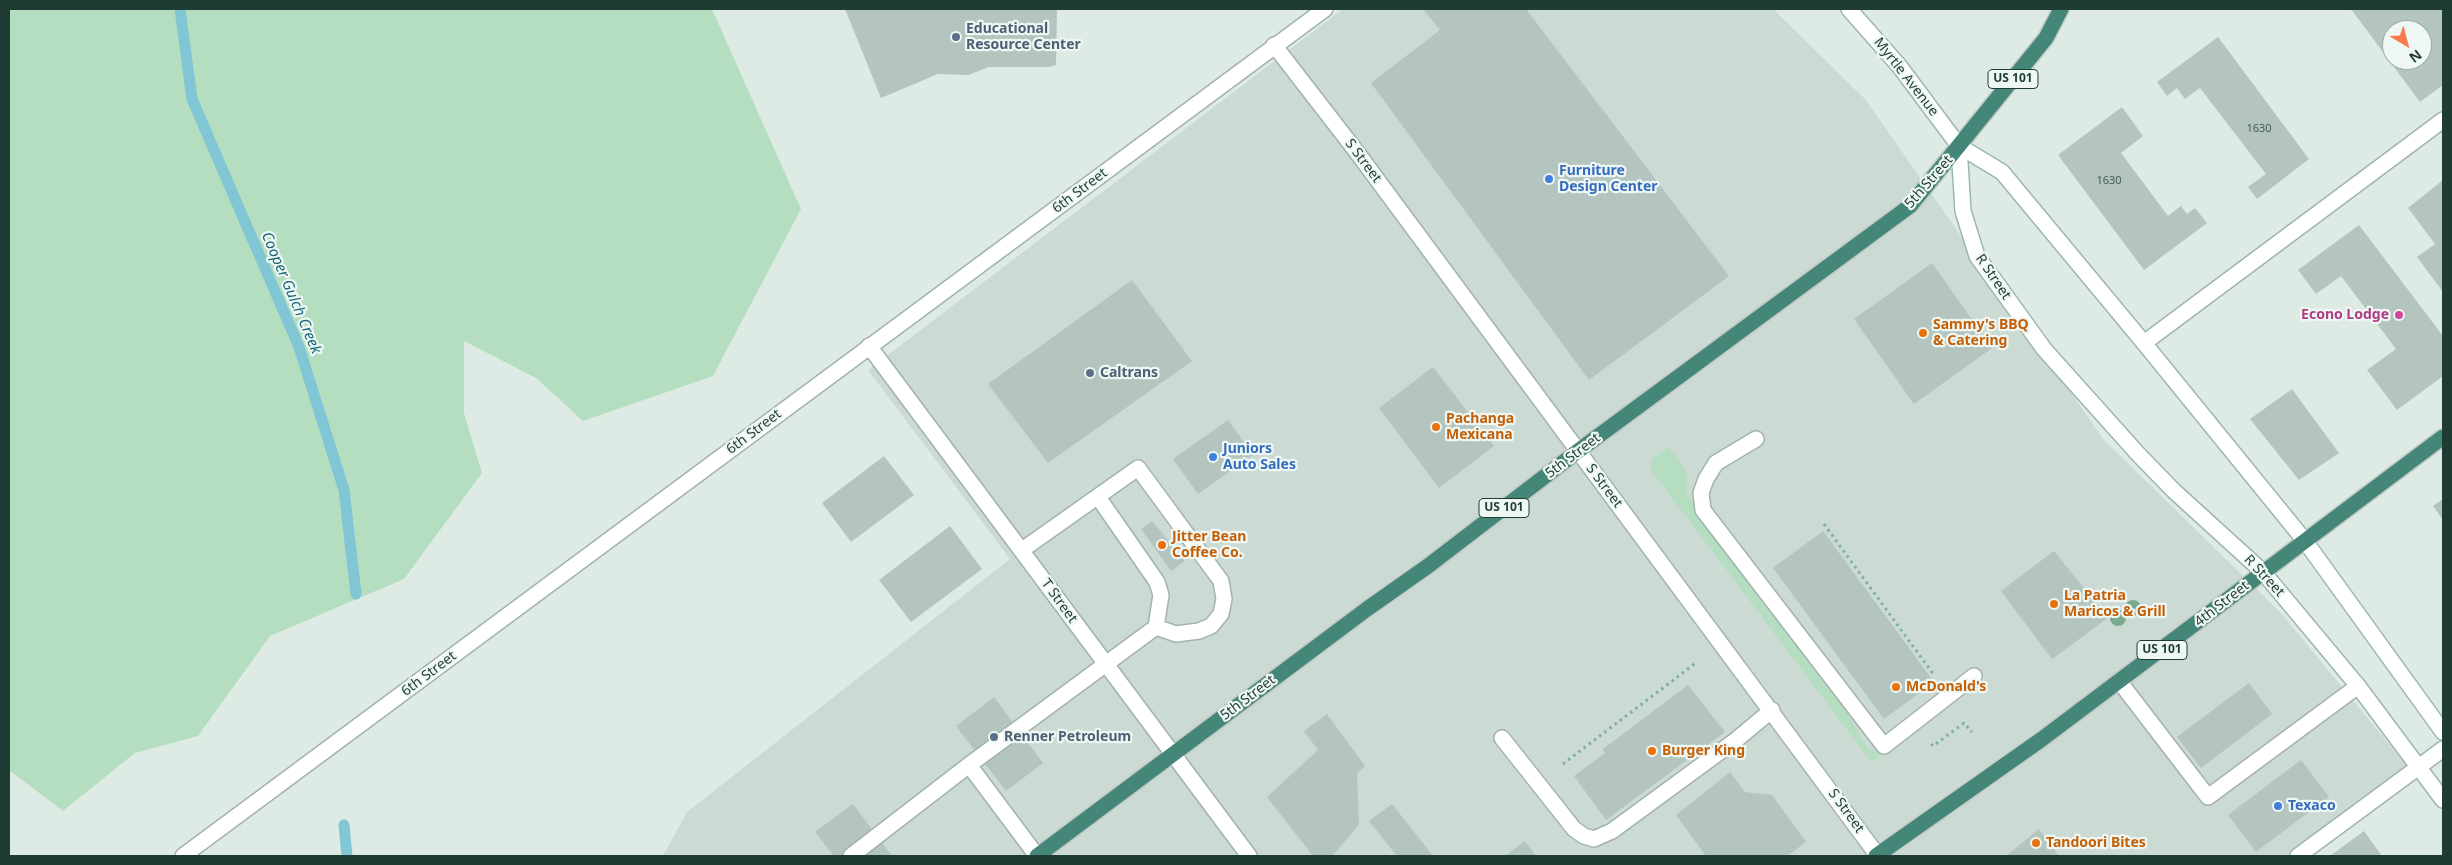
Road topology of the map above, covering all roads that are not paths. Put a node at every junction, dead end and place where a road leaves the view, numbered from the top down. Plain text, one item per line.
1 (1325, 9) edge
2 (1849, 9) edge
3 (2061, 9) edge
4 (1274, 45) junction
5 (2443, 120) edge
6 (1959, 146) junction
7 (2144, 343) junction
8 (869, 346) junction
9 (2443, 437) edge
10 (1756, 439) dead end
11 (1578, 451) junction
12 (1098, 497) junction
13 (2305, 541) junction
14 (1022, 550) junction
15 (2263, 572) junction
16 (1156, 628) junction
17 (1105, 663) junction
18 (1974, 676) dead end
19 (2119, 681) junction
20 (2358, 686) junction
21 (1772, 710) junction
22 (2443, 732) edge
23 (1502, 738) dead end
24 (2443, 749) edge
25 (1172, 754) junction
26 (969, 765) junction
27 (2419, 768) junction
28 (2443, 800) edge
29 (183, 856) edge
30 (851, 856) edge
31 (1037, 856) edge
32 (1249, 856) edge
33 (1877, 856) edge
34 (2298, 856) edge

1 - 4 street, 6th Street
2 - 6 street, Myrtle Avenue
3 - 6 highway, 5th Street / US 101
4 - 8 street, 6th Street
4 - 11 street, S Street
5 - 7 street
6 - 7 street
6 - 11 highway, 5th Street / US 101
6 - 15 street, R Street
7 - 13 street
8 - 14 street, T Street
8 - 29 street, 6th Street
9 - 13 highway, 4th Street / US 101
10 - 18 street
11 - 21 street, S Street
11 - 25 highway, 5th Street / US 101
12 - 14 street
12 - 16 street
12 - 16 street
13 - 15 highway, 4th Street / US 101
13 - 22 street
14 - 17 street, T Street
15 - 19 highway, 4th Street / US 101
15 - 20 street, R Street
16 - 17 street
17 - 25 street, T Street
17 - 26 street
19 - 20 street
19 - 33 highway, 4th Street / US 101
20 - 27 street, R Street
21 - 23 street
21 - 33 street, S Street
24 - 27 street
25 - 31 highway, 5th Street / US 101
25 - 32 street, T Street
26 - 30 street
26 - 31 street
27 - 28 street, R Street
27 - 34 street

